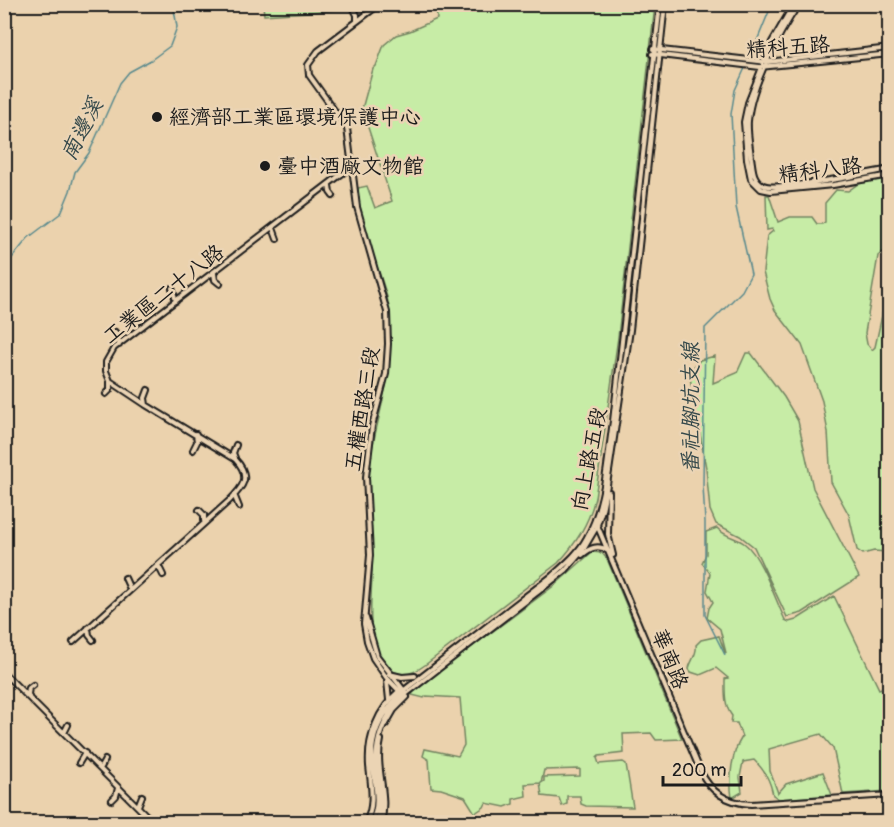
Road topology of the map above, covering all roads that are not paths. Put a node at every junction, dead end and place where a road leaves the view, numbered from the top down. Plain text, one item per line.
1 (380, 4) edge
2 (660, 4) edge
3 (665, 4) edge
4 (794, 4) edge
5 (799, 4) edge
6 (354, 9) dead end
7 (357, 21) junction
8 (890, 48) edge
9 (656, 52) junction
10 (890, 54) edge
11 (700, 58) junction
12 (765, 62) junction
13 (763, 67) junction
14 (748, 152) junction
15 (353, 165) junction
16 (890, 169) edge
17 (890, 175) edge
18 (329, 184) junction
19 (333, 196) dead end
20 (273, 228) junction
21 (277, 239) dead end
22 (214, 272) junction
23 (220, 284) dead end
24 (172, 288) dead end
25 (176, 301) junction
26 (115, 332) dead end
27 (119, 345) junction
28 (110, 381) junction
29 (148, 390) dead end
30 (106, 394) dead end
31 (146, 405) junction
32 (196, 433) junction
33 (236, 445) dead end
34 (193, 450) dead end
35 (236, 459) junction
36 (609, 492) dead end
37 (235, 495) junction
38 (239, 507) dead end
39 (198, 510) dead end
40 (594, 520) junction
41 (202, 525) junction
42 (597, 526) junction
43 (610, 553) junction
44 (582, 555) dead end
45 (159, 564) junction
46 (616, 568) junction
47 (163, 575) dead end
48 (125, 578) dead end
49 (130, 590) junction
50 (88, 628) junction
51 (93, 640) dead end
52 (73, 642) dead end
53 (4, 673) edge
54 (388, 676) junction
55 (415, 676) dead end
56 (33, 685) dead end
57 (404, 693) junction
58 (30, 698) junction
59 (389, 700) junction
60 (68, 725) dead end
61 (65, 734) junction
62 (85, 753) junction
63 (105, 760) dead end
64 (79, 763) dead end
65 (101, 770) junction
66 (118, 788) junction
67 (890, 795) edge
68 (142, 796) dead end
69 (112, 800) dead end
70 (138, 807) junction
71 (375, 821) edge
72 (153, 822) edge
73 (366, 822) edge

1 - 7 street, 五權西路三段
2 - 9 street, 向上路五段
3 - 9 street, 向上路五段
4 - 12 street
5 - 12 street
6 - 7 street
7 - 15 street, 五權西路三段
8 - 12 street, 精科五路
9 - 11 street, 精科五路
9 - 40 street, 向上路五段
9 - 42 street, 向上路五段
10 - 13 street, 精科五路
11 - 12 street, 精科五路
11 - 13 street, 精科五路
12 - 13 street
13 - 14 street
14 - 16 street, 精科八路
14 - 17 street, 精科八路
15 - 18 street, 工業區二十八路
15 - 54 street, 五權西路三段
18 - 19 street
18 - 20 street, 工業區二十八路
20 - 21 street
20 - 22 street, 工業區二十八路
22 - 23 street
22 - 25 street, 工業區二十八路
24 - 25 street
25 - 27 street, 工業區二十八路
26 - 27 street
27 - 28 street, 工業區二十八路
28 - 30 street, 工業區二十八路
28 - 31 street
29 - 31 street
31 - 32 street
32 - 34 street
32 - 35 street
33 - 35 street
35 - 37 street
36 - 46 street
37 - 38 street
37 - 41 street
39 - 41 street
40 - 42 street, 華南路
40 - 57 street, 向上路五段
41 - 45 street
42 - 43 street, 華南路
42 - 57 street, 向上路五段
43 - 44 street
43 - 46 street, 華南路
45 - 47 street
45 - 49 street
46 - 67 street, 華南路
48 - 49 street
49 - 50 street
50 - 51 street
50 - 52 street
53 - 58 street
54 - 55 street
54 - 57 street, 五權西路三段
54 - 59 street
56 - 58 street
57 - 59 street, 向上路五段
57 - 71 street, 向上路五段
58 - 61 street
59 - 71 street, 向上路五段
60 - 61 street
61 - 62 street
62 - 64 street
62 - 65 street
63 - 65 street
65 - 66 street
66 - 69 street
66 - 70 street
68 - 70 street
70 - 72 street
71 - 73 street, 向上路五段

